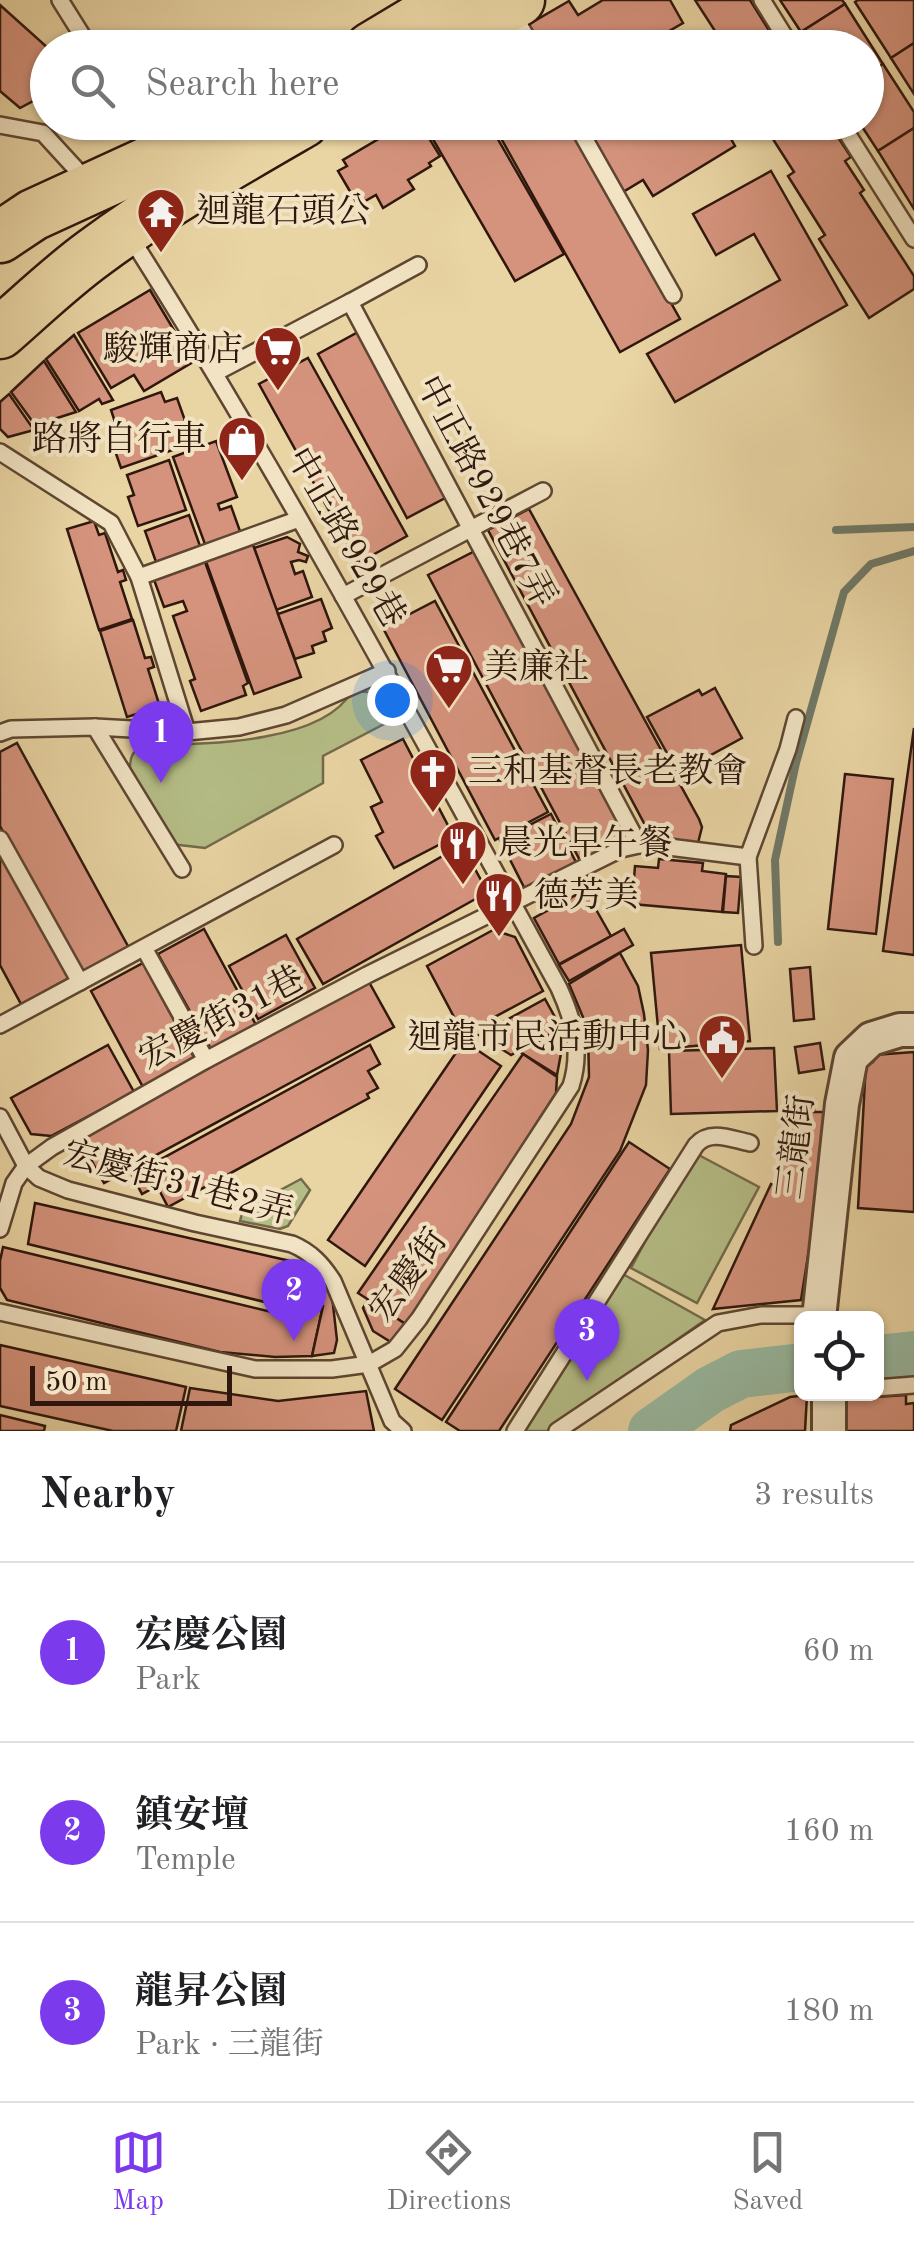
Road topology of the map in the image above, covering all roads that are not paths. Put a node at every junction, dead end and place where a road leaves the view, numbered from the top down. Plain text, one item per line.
1 (60, 0) edge
2 (450, 0) edge
3 (762, 0) edge
4 (520, 18) edge
5 (79, 30) edge
6 (401, 30) edge
7 (486, 30) edge
8 (781, 30) edge
9 (0, 125) edge
10 (30, 130) edge
11 (50, 140) edge
12 (150, 140) edge
13 (272, 140) edge
14 (585, 140) edge
15 (851, 140) edge
16 (93, 188) junction
17 (126, 230) junction
18 (0, 236) edge
19 (914, 239) edge
20 (418, 264) dead end
21 (672, 295) dead end
22 (350, 302) junction
23 (0, 333) edge
24 (215, 373) junction
25 (0, 452) edge
26 (544, 491) dead end
27 (300, 520) junction
28 (470, 529) junction
29 (139, 577) junction
30 (344, 596) junction
31 (387, 670) junction
32 (796, 718) dead end
33 (95, 727) junction
34 (186, 732) junction
35 (0, 733) edge
36 (0, 839) edge
37 (334, 845) dead end
38 (639, 845) junction
39 (748, 857) junction
40 (182, 869) dead end
41 (512, 904) junction
42 (754, 946) dead end
43 (144, 948) junction
44 (80, 982) junction
45 (558, 988) joint
46 (0, 1025) edge
47 (914, 1030) edge
48 (206, 1060) junction
49 (0, 1116) edge
50 (750, 1143) dead end
51 (26, 1166) junction
52 (0, 1229) edge
53 (820, 1311) edge
54 (0, 1312) edge
55 (794, 1316) edge
56 (370, 1364) junction
57 (914, 1386) edge
58 (884, 1388) edge
59 (829, 1401) edge
60 (402, 1431) edge
61 (514, 1431) edge
62 (557, 1431) edge
63 (829, 1431) edge

1 - 5 lane
2 - 6 main road
3 - 8 lane
4 - 7 main road
9 - 10 lane
11 - 16 lane
12 - 16 main road
13 - 17 main road
14 - 21 lane
15 - 19 lane
16 - 17 main road
16 - 18 main road
17 - 23 main road
17 - 24 lane, 中正路929巷
20 - 22 lane
22 - 24 lane
22 - 28 lane, 中正路929巷7弄
24 - 27 lane, 中正路929巷
25 - 29 lane
26 - 28 lane
27 - 29 lane
27 - 30 lane, 中正路929巷
28 - 30 lane
28 - 38 lane, 中正路929巷7弄
29 - 34 lane
30 - 31 lane, 中正路929巷
31 - 34 lane
31 - 41 lane, 中正路929巷
32 - 39 lane
33 - 34 lane
33 - 35 lane
33 - 40 lane
36 - 44 lane
37 - 43 lane
38 - 39 lane
38 - 41 lane, 宏慶街31巷
39 - 42 lane
41 - 45 lane, 中正路929巷
41 - 48 lane, 宏慶街31巷
43 - 44 lane
43 - 48 lane
44 - 46 lane
45 - 56 lane, 宏慶街
47 - 53 street, 三龍街
48 - 51 lane, 宏慶街31巷
49 - 51 lane
50 - 61 lane
51 - 52 lane
51 - 56 lane, 宏慶街31巷2弄
54 - 56 lane, 宏慶街
55 - 62 lane
56 - 60 lane, 宏慶街31巷2弄
57 - 58 lane
59 - 63 street

